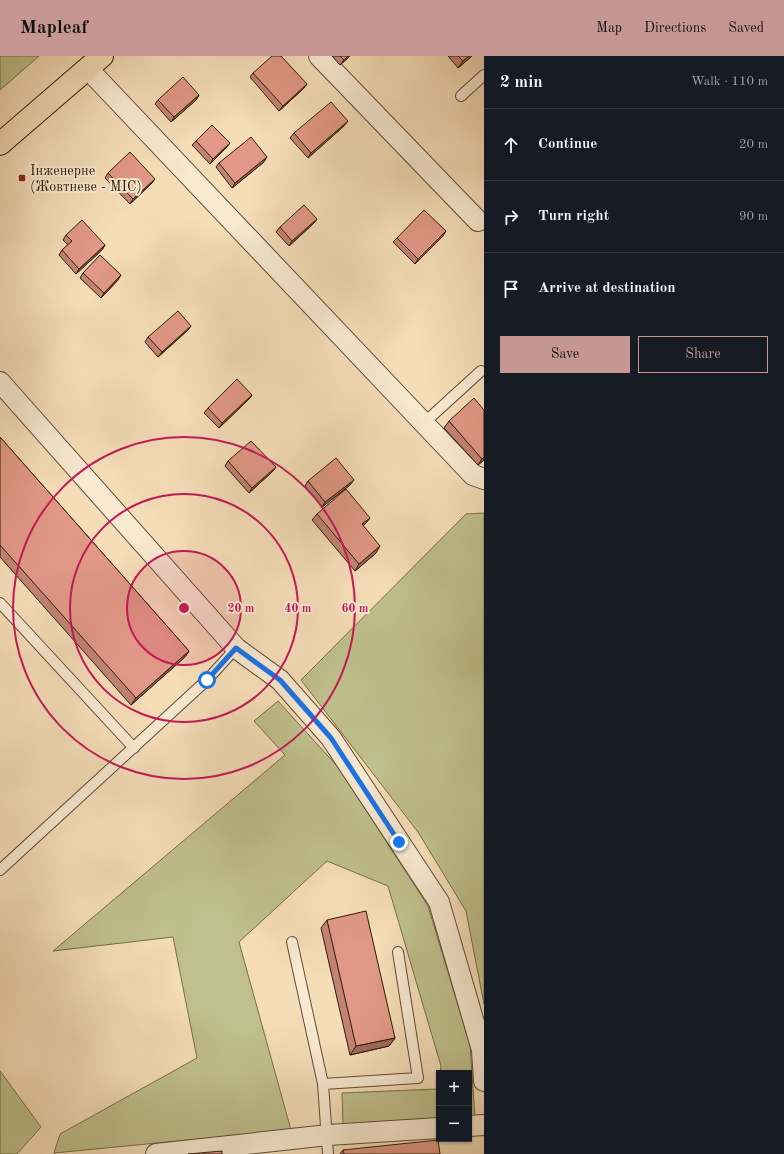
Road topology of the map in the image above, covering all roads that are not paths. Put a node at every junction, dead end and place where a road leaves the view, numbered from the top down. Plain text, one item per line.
1 (319, 56) edge
2 (95, 62) edge
3 (484, 75) edge
4 (460, 96) dead end
5 (0, 144) edge
6 (481, 218) edge
7 (481, 371) dead end
8 (0, 382) edge
9 (424, 423) junction
10 (484, 479) edge
11 (0, 603) edge
12 (236, 648) junction
13 (134, 748) junction
14 (0, 870) edge
15 (292, 942) dead end
16 (398, 952) dead end
17 (484, 1081) edge
18 (323, 1084) junction
19 (484, 1125) edge
20 (472, 1126) edge
21 (436, 1128) edge
22 (328, 1145) edge
23 (240, 1150) edge
24 (156, 1154) edge

1 - 6 street
2 - 5 main road
2 - 9 street
3 - 4 lane
7 - 9 lane
8 - 12 street
9 - 10 street
11 - 13 lane
12 - 13 lane
12 - 17 street
13 - 14 lane
15 - 18 lane
16 - 18 lane
18 - 22 lane
19 - 20 street
21 - 22 street
22 - 23 street
23 - 24 street

